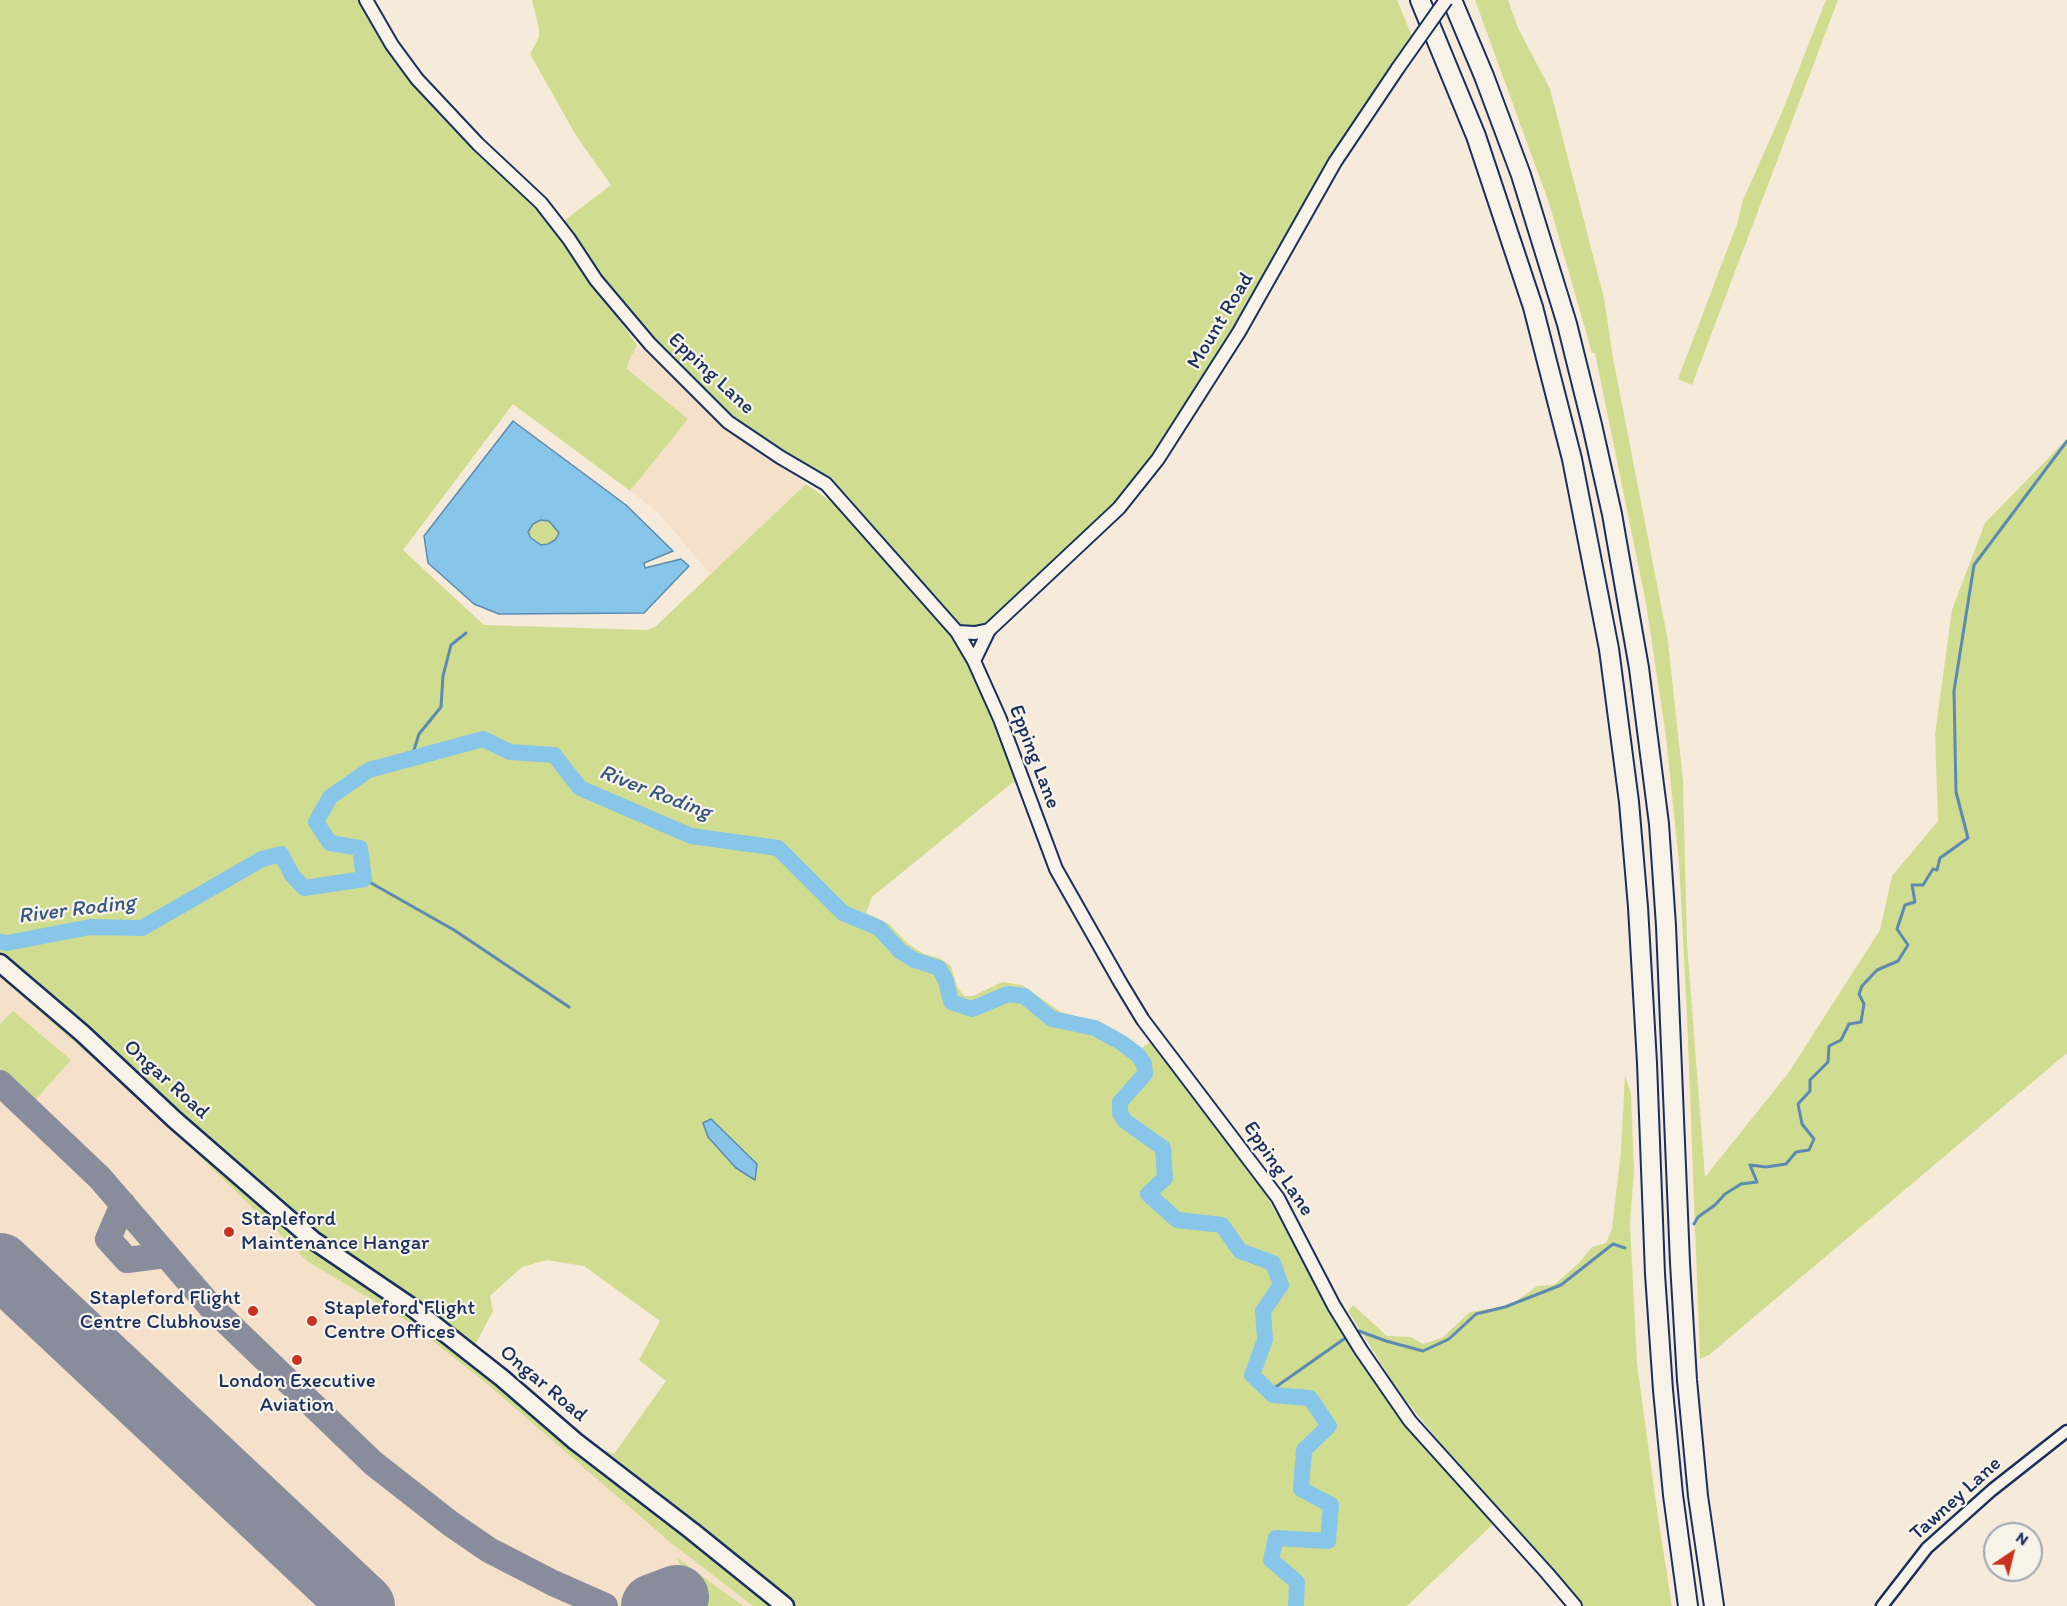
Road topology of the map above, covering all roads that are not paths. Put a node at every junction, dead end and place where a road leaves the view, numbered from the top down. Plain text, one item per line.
1 (366, 0) edge
2 (1420, 0) edge
3 (1446, 0) edge
4 (1452, 0) edge
5 (989, 630) junction
6 (957, 632) junction
7 (974, 661) junction
8 (0, 963) edge
9 (2067, 1431) edge
10 (785, 1606) edge
11 (1575, 1606) edge
12 (1688, 1606) edge
13 (1714, 1606) edge
14 (1882, 1606) edge

1 - 6 street, Epping Lane
2 - 12 highway
3 - 5 street, Mount Road, bridge
4 - 13 highway
5 - 6 street
5 - 7 street, Mount Road
6 - 7 street, Epping Lane
7 - 11 street, Epping Lane
8 - 10 main road, Ongar Road
9 - 14 street, Tawney Lane

